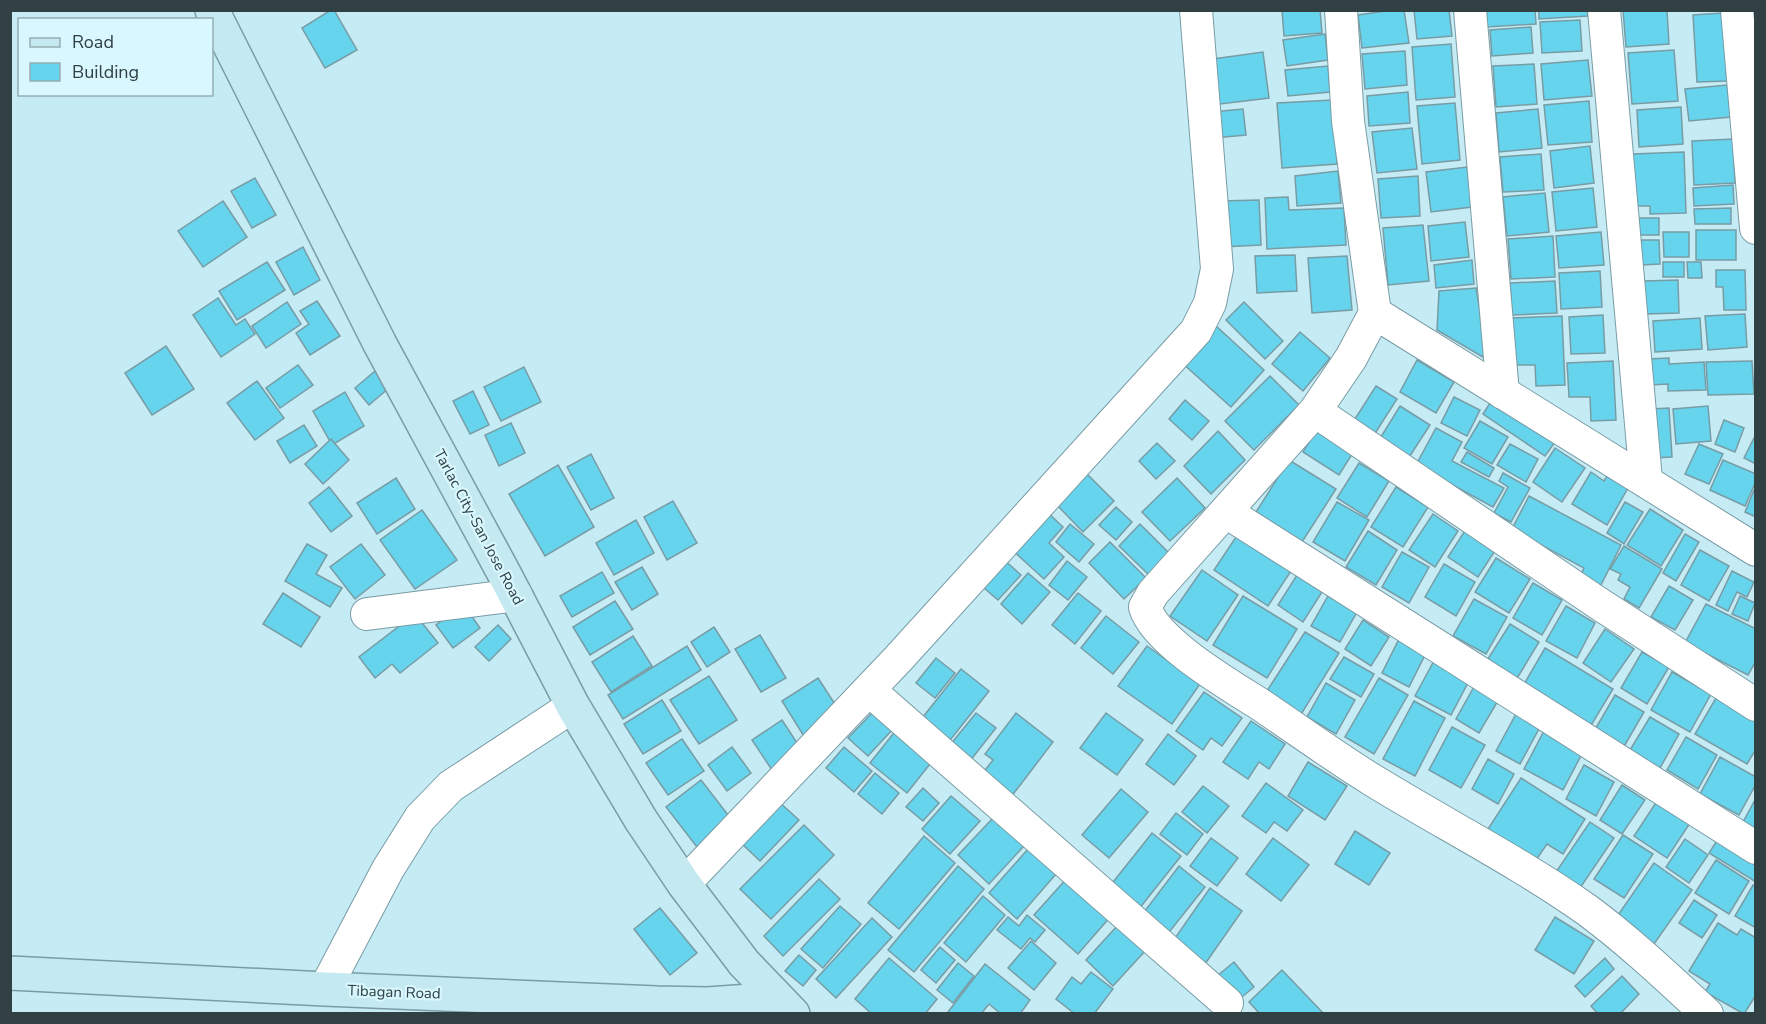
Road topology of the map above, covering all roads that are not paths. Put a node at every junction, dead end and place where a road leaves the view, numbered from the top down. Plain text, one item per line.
1 (212, 10) edge
2 (1196, 10) edge
3 (1341, 10) edge
4 (1470, 10) edge
5 (1604, 10) edge
6 (1737, 10) edge
7 (1755, 228) edge
8 (1375, 313) junction
9 (1503, 393) junction
10 (1315, 411) junction
11 (1646, 480) junction
12 (1227, 512) junction
13 (1755, 550) edge
14 (516, 595) junction
15 (367, 614) dead end
16 (869, 690) junction
17 (1755, 705) edge
18 (573, 706) junction
19 (1755, 848) edge
20 (684, 884) junction
21 (10, 973) edge
22 (325, 989) junction
23 (1227, 1003) dead end
24 (785, 1006) edge
25 (1707, 1014) edge

1 - 14 main road, Tarlac City-San Jose Road
2 - 16 street
3 - 8 street
4 - 9 street
5 - 11 street
6 - 7 street
8 - 9 street
8 - 10 street
9 - 11 street
10 - 12 street
10 - 17 street
11 - 13 street
12 - 19 street
12 - 25 street
14 - 15 street
14 - 18 main road, Tarlac City-San Jose Road
16 - 20 street
16 - 23 street
18 - 20 main road, Tarlac City-San Jose Road
18 - 22 street
20 - 24 main road, Tarlac City-San Jose Road
21 - 22 main road, Tibagan Road
22 - 24 main road, Tibagan Road

